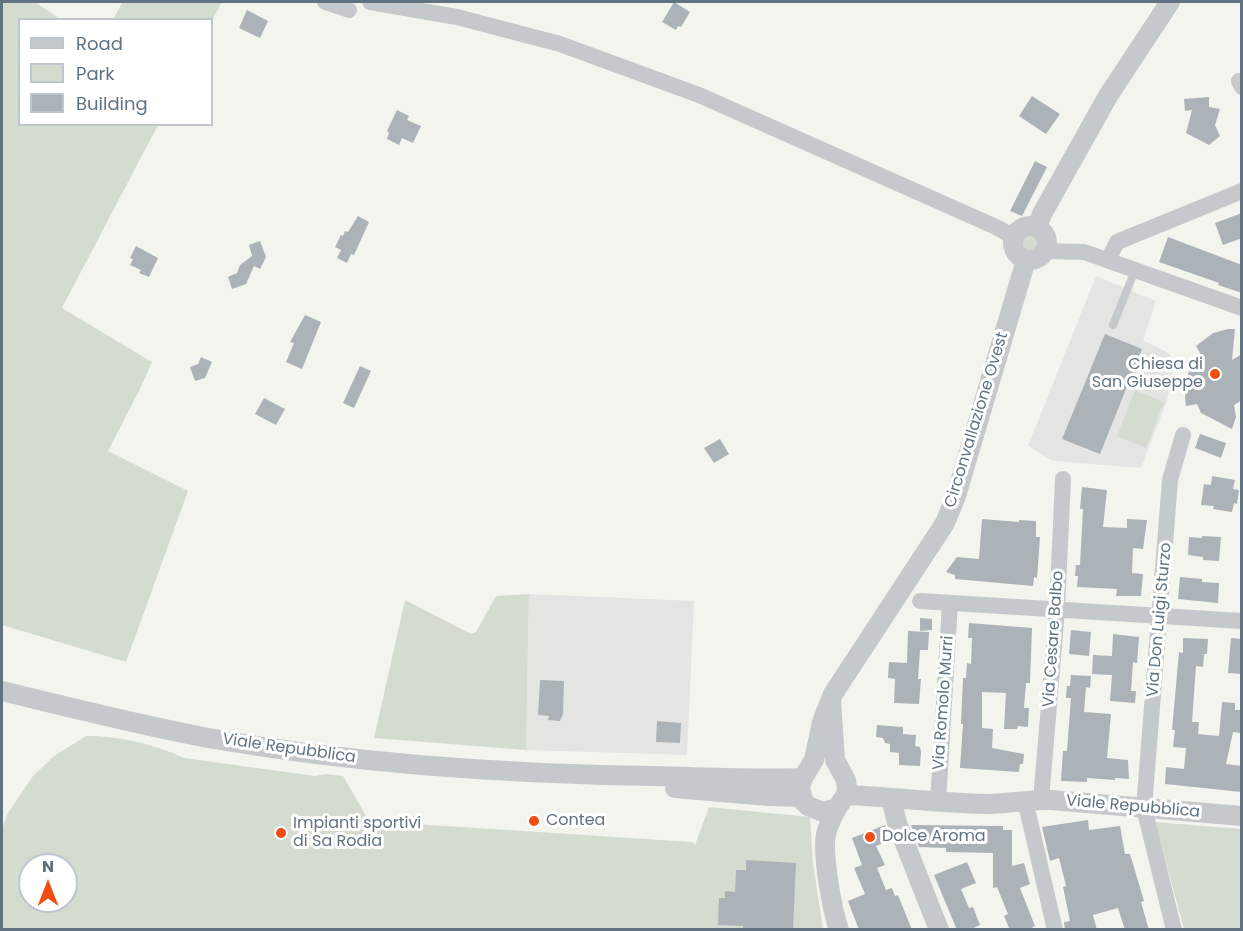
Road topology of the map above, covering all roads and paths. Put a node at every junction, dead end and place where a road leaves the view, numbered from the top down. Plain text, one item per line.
1 (325, 2) edge
2 (370, 2) edge
3 (1170, 2) edge
4 (349, 10) dead end
5 (1242, 191) edge
6 (1037, 227) junction
7 (1014, 237) junction
8 (1046, 251) junction
9 (1026, 260) junction
10 (1108, 260) junction
11 (1135, 270) junction
12 (1242, 308) edge
13 (1113, 325) dead end
14 (1184, 435) dead end
15 (1064, 479) dead end
16 (920, 601) dead end
17 (950, 603) junction
18 (1057, 610) junction
19 (1161, 616) junction
20 (1242, 621) edge
21 (3, 694) edge
22 (832, 697) junction
23 (842, 774) junction
24 (805, 788) junction
25 (938, 796) junction
26 (891, 798) junction
27 (1033, 800) junction
28 (842, 801) junction
29 (1144, 808) junction
30 (1242, 816) edge
31 (826, 835) junction
32 (839, 930) edge
33 (939, 930) edge
34 (1055, 930) edge
35 (1174, 930) edge

1 - 4 street
2 - 7 street
3 - 6 street
5 - 10 street
6 - 7 street
6 - 8 street
7 - 9 street
8 - 9 street
8 - 10 street
9 - 22 street, Circonvallazione Ovest
10 - 11 street
11 - 12 street
11 - 13 lane
14 - 19 street, Via Don Luigi Sturzo
15 - 18 street, Via Cesare Balbo
16 - 17 street
17 - 18 street
17 - 25 street, Via Romolo Murri
18 - 19 street
18 - 27 street, Via Cesare Balbo
19 - 20 street
19 - 29 street, Via Don Luigi Sturzo
21 - 24 street, Viale Repubblica
22 - 23 street
22 - 24 street, Circonvallazione Ovest
23 - 24 street
23 - 25 street, Viale Repubblica
23 - 28 street
24 - 28 street
24 - 31 street
25 - 26 street, Viale Repubblica
25 - 27 street, Viale Repubblica
26 - 28 street, Viale Repubblica
26 - 33 street
27 - 29 street, Viale Repubblica
27 - 34 street, Via Cesare Balbo
28 - 31 street
29 - 30 street, Viale Repubblica
29 - 35 street, Via Don Luigi Sturzo
31 - 32 street

